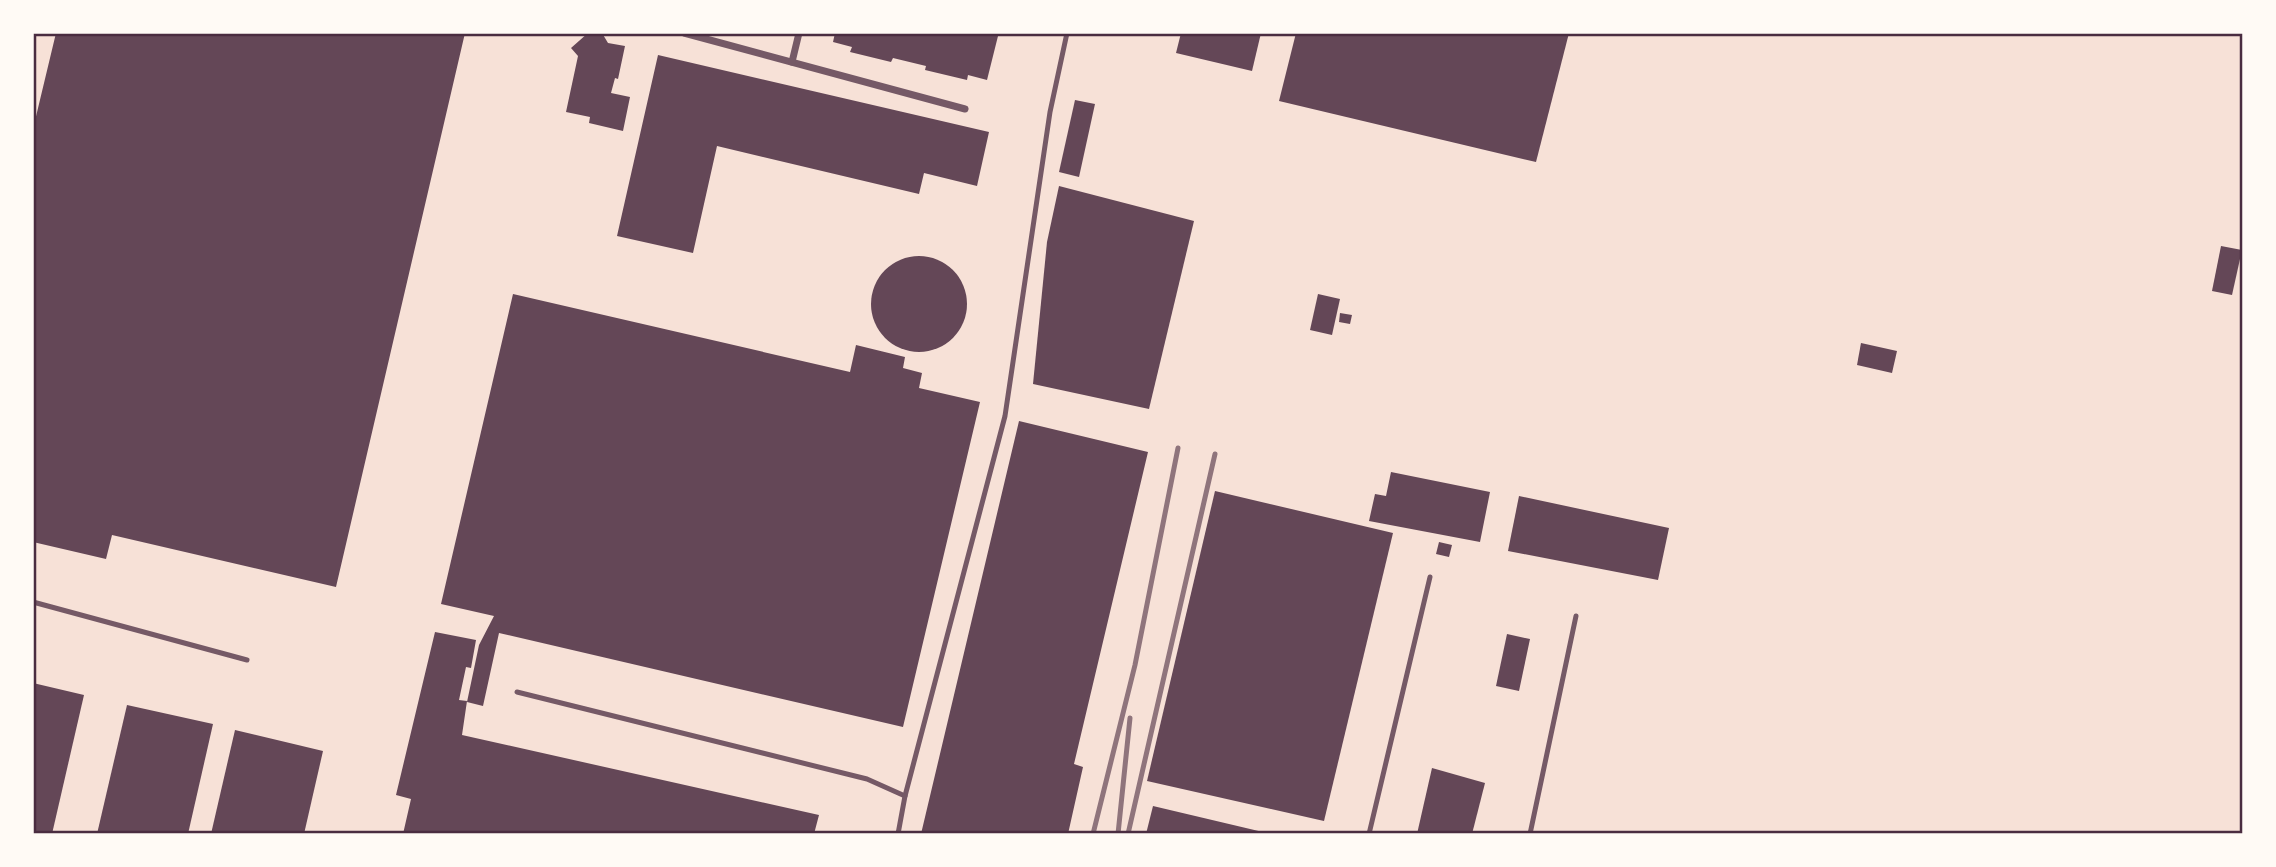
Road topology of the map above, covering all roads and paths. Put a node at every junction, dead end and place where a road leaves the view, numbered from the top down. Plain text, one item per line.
1 (684, 33) edge
2 (799, 33) edge
3 (1067, 33) edge
4 (792, 62) junction
5 (965, 109) dead end
6 (1430, 577) dead end
7 (33, 602) edge
8 (1576, 616) dead end
9 (247, 660) dead end
10 (517, 692) dead end
11 (905, 796) junction
12 (898, 834) edge
13 (1369, 834) edge
14 (1530, 834) edge

1 - 4 street
2 - 4 street
3 - 11 lane
4 - 5 street
6 - 13 lane
7 - 9 lane
8 - 14 lane
10 - 11 lane
11 - 12 lane

